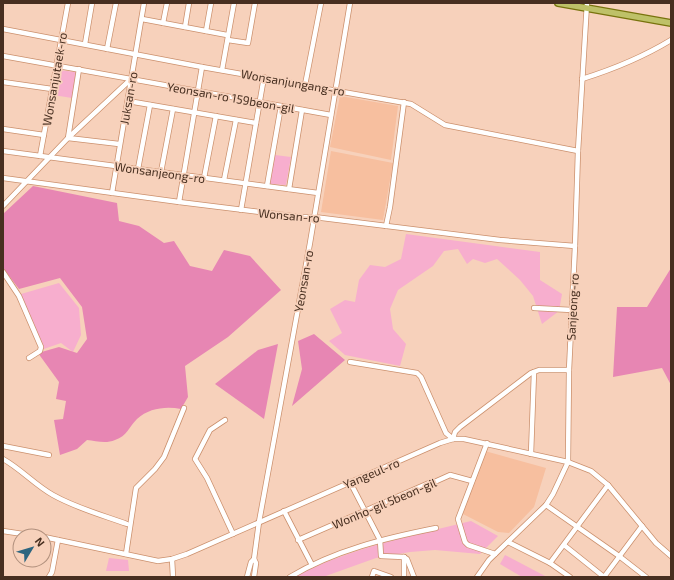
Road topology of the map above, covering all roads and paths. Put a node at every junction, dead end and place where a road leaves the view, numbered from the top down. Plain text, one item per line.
1 (68, 3) edge
2 (92, 3) edge
3 (116, 3) edge
4 (144, 3) edge
5 (166, 3) edge
6 (189, 3) edge
7 (211, 3) edge
8 (234, 3) edge
9 (255, 3) edge
10 (321, 3) edge
11 (350, 3) edge
12 (558, 3) edge
13 (587, 6) edge
14 (142, 19) junction
15 (163, 23) junction
16 (671, 23) edge
17 (185, 27) junction
18 (3, 29) edge
19 (206, 31) junction
20 (228, 38) junction
21 (61, 40) junction
22 (671, 40) edge
23 (85, 44) junction
24 (108, 48) junction
25 (135, 54) junction
26 (3, 56) edge
27 (56, 65) junction
28 (202, 67) junction
29 (80, 69) junction
30 (222, 70) junction
31 (264, 77) junction
32 (132, 79) junction
33 (582, 79) junction
34 (3, 82) edge
35 (305, 84) junction
36 (52, 89) junction
37 (335, 90) junction
38 (198, 91) junction
39 (128, 101) junction
40 (260, 102) junction
41 (404, 102) junction
42 (150, 105) junction
43 (281, 106) junction
44 (173, 109) junction
45 (302, 110) junction
46 (194, 112) junction
47 (331, 115) junction
48 (216, 116) junction
49 (236, 120) junction
50 (256, 123) junction
51 (3, 129) edge
52 (44, 135) junction
53 (68, 138) junction
54 (119, 144) junction
55 (3, 151) edge
56 (578, 151) junction
57 (40, 156) junction
58 (51, 157) junction
59 (46, 162) junction
60 (116, 166) junction
61 (138, 169) junction
62 (161, 172) junction
63 (183, 175) junction
64 (3, 178) edge
65 (204, 178) junction
66 (224, 180) junction
67 (28, 182) junction
68 (246, 183) junction
69 (266, 186) junction
70 (288, 189) junction
71 (112, 193) junction
72 (318, 193) junction
73 (179, 202) junction
74 (3, 206) edge
75 (241, 210) junction
76 (314, 217) junction
77 (386, 226) junction
78 (575, 246) junction
79 (3, 272) edge
80 (534, 308) dead end
81 (572, 310) junction
82 (29, 358) dead end
83 (350, 362) dead end
84 (569, 370) junction
85 (536, 371) junction
86 (184, 408) dead end
87 (225, 420) dead end
88 (453, 439) junction
89 (487, 443) junction
90 (3, 446) edge
91 (531, 454) junction
92 (49, 455) dead end
93 (3, 459) edge
94 (568, 462) junction
95 (350, 482) junction
96 (472, 482) junction
97 (608, 485) junction
98 (546, 505) junction
99 (365, 510) junction
100 (284, 511) junction
101 (259, 522) junction
102 (127, 524) dead end
103 (578, 526) junction
104 (642, 526) junction
105 (436, 528) dead end
106 (233, 534) junction
107 (52, 539) edge
108 (58, 540) junction
109 (298, 540) junction
110 (380, 540) junction
111 (508, 542) junction
112 (564, 545) junction
113 (126, 554) junction
114 (496, 554) junction
115 (619, 556) junction
116 (671, 556) edge
117 (404, 557) junction
118 (172, 559) junction
119 (254, 559) junction
120 (550, 564) junction
121 (312, 565) junction
122 (49, 577) edge
123 (172, 577) edge
124 (247, 577) edge
125 (254, 577) edge
126 (290, 577) edge
127 (372, 577) edge
128 (391, 577) edge
129 (404, 577) edge
130 (414, 577) edge
131 (477, 577) edge
132 (570, 577) edge
133 (604, 577) edge
134 (646, 577) edge

1 - 21 street, Wonsanjutaek-ro
2 - 23 street
3 - 24 street
4 - 14 street, Juksan-ro
5 - 15 street
6 - 17 street
7 - 19 street
8 - 20 street
9 - 20 street
10 - 35 street
11 - 37 street, Yeonsan-ro
12 - 13 main road
13 - 16 main road
13 - 33 street, Sanjeong-ro
14 - 15 street
14 - 25 street, Juksan-ro
15 - 17 street
17 - 19 street
18 - 21 street, Wonsanjungang-ro
19 - 20 street
20 - 30 street
21 - 23 street, Wonsanjungang-ro
21 - 27 street, Wonsanjutaek-ro
22 - 33 street
23 - 24 street, Wonsanjungang-ro
24 - 25 street, Wonsanjungang-ro
25 - 28 street, Wonsanjungang-ro
25 - 32 street, Juksan-ro
26 - 27 street, Yeonsan-ro 159beon-gil
27 - 29 street, Yeonsan-ro 159beon-gil
27 - 36 street, Wonsanjutaek-ro
28 - 30 street, Wonsanjungang-ro
28 - 38 street
29 - 32 street, Yeonsan-ro 159beon-gil
29 - 53 street
30 - 31 street, Wonsanjungang-ro
31 - 35 street, Wonsanjungang-ro
31 - 40 street
32 - 38 street, Yeonsan-ro 159beon-gil
32 - 39 street, Juksan-ro
32 - 53 street
33 - 56 street, Sanjeong-ro
34 - 36 street
35 - 37 street, Wonsanjungang-ro
36 - 52 street, Wonsanjutaek-ro
37 - 41 street, Wonsanjungang-ro
37 - 47 street, Yeonsan-ro
38 - 40 street, Yeonsan-ro 159beon-gil
38 - 46 street
39 - 42 street
39 - 54 street, Juksan-ro
40 - 43 street, Yeonsan-ro 159beon-gil
40 - 50 street
41 - 56 street, Wonsanjungang-ro
41 - 77 street
42 - 44 street
42 - 61 street
43 - 45 street, Yeonsan-ro 159beon-gil
43 - 69 street
44 - 46 street
44 - 62 street
45 - 47 street, Yeonsan-ro 159beon-gil
45 - 70 street
46 - 48 street
46 - 63 street
47 - 72 street, Yeonsan-ro
48 - 49 street
48 - 65 street
49 - 50 street
49 - 66 street
50 - 68 street
51 - 52 street
52 - 57 street, Wonsanjutaek-ro
53 - 54 street
53 - 58 street
54 - 60 street, Juksan-ro
55 - 57 street, Wonsanjeong-ro
56 - 78 street, Sanjeong-ro
57 - 58 street, Wonsanjeong-ro
57 - 59 street
58 - 59 street
58 - 60 street, Wonsanjeong-ro
59 - 67 street
60 - 61 street, Wonsanjeong-ro
60 - 71 street, Juksan-ro
61 - 62 street, Wonsanjeong-ro
62 - 63 street, Wonsanjeong-ro
63 - 65 street, Wonsanjeong-ro
63 - 73 street
64 - 67 street, Wonsan-ro
65 - 66 street, Wonsanjeong-ro
66 - 68 street, Wonsanjeong-ro
67 - 71 street, Wonsan-ro
67 - 74 street
68 - 69 street, Wonsanjeong-ro
68 - 75 street
69 - 70 street, Wonsanjeong-ro
70 - 72 street, Wonsanjeong-ro
71 - 73 street, Wonsan-ro
72 - 76 street, Yeonsan-ro
73 - 75 street, Wonsan-ro
75 - 76 street, Wonsan-ro
76 - 77 street, Wonsan-ro
76 - 101 street, Yeonsan-ro
77 - 78 street, Wonsan-ro
78 - 81 street, Sanjeong-ro
79 - 82 street
80 - 81 street
81 - 84 street, Sanjeong-ro
83 - 88 street
84 - 85 street
84 - 94 street, Sanjeong-ro
85 - 88 street
85 - 91 street
86 - 113 street
87 - 106 street
88 - 89 street, Yangeul-ro
88 - 95 street, Yangeul-ro
89 - 91 street, Yangeul-ro
89 - 96 street
90 - 92 street
91 - 94 street, Yangeul-ro
93 - 102 street
94 - 97 street, Yangeul-ro
94 - 98 street, Sanjeong-ro
95 - 99 street
95 - 100 street, Yangeul-ro
96 - 99 street, Wonho-gil 5beon-gil
96 - 114 street
97 - 103 street
97 - 104 street, Yangeul-ro
98 - 103 street
98 - 111 street, Sanjeong-ro
99 - 109 street, Wonho-gil 5beon-gil
99 - 110 street
100 - 101 street, Yangeul-ro
100 - 109 street
101 - 106 street, Yangeul-ro
101 - 119 street, Yeonsan-ro
103 - 112 street
103 - 115 street
104 - 115 street
104 - 116 street, Yangeul-ro
105 - 110 street
106 - 118 street, Yangeul-ro
107 - 108 street, Yangeul-ro
108 - 113 street, Yangeul-ro
108 - 122 street
109 - 121 street
110 - 117 street
110 - 121 street
111 - 114 street, Sanjeong-ro
111 - 120 street
112 - 120 street
112 - 133 street
113 - 118 street, Yangeul-ro
114 - 131 street, Sanjeong-ro
115 - 133 street
115 - 134 street
117 - 129 street
117 - 130 street
118 - 123 street
119 - 124 street, Yeonsan-ro
119 - 125 street, Yeonsan-ro
120 - 132 street
121 - 126 street
127 - 128 street

